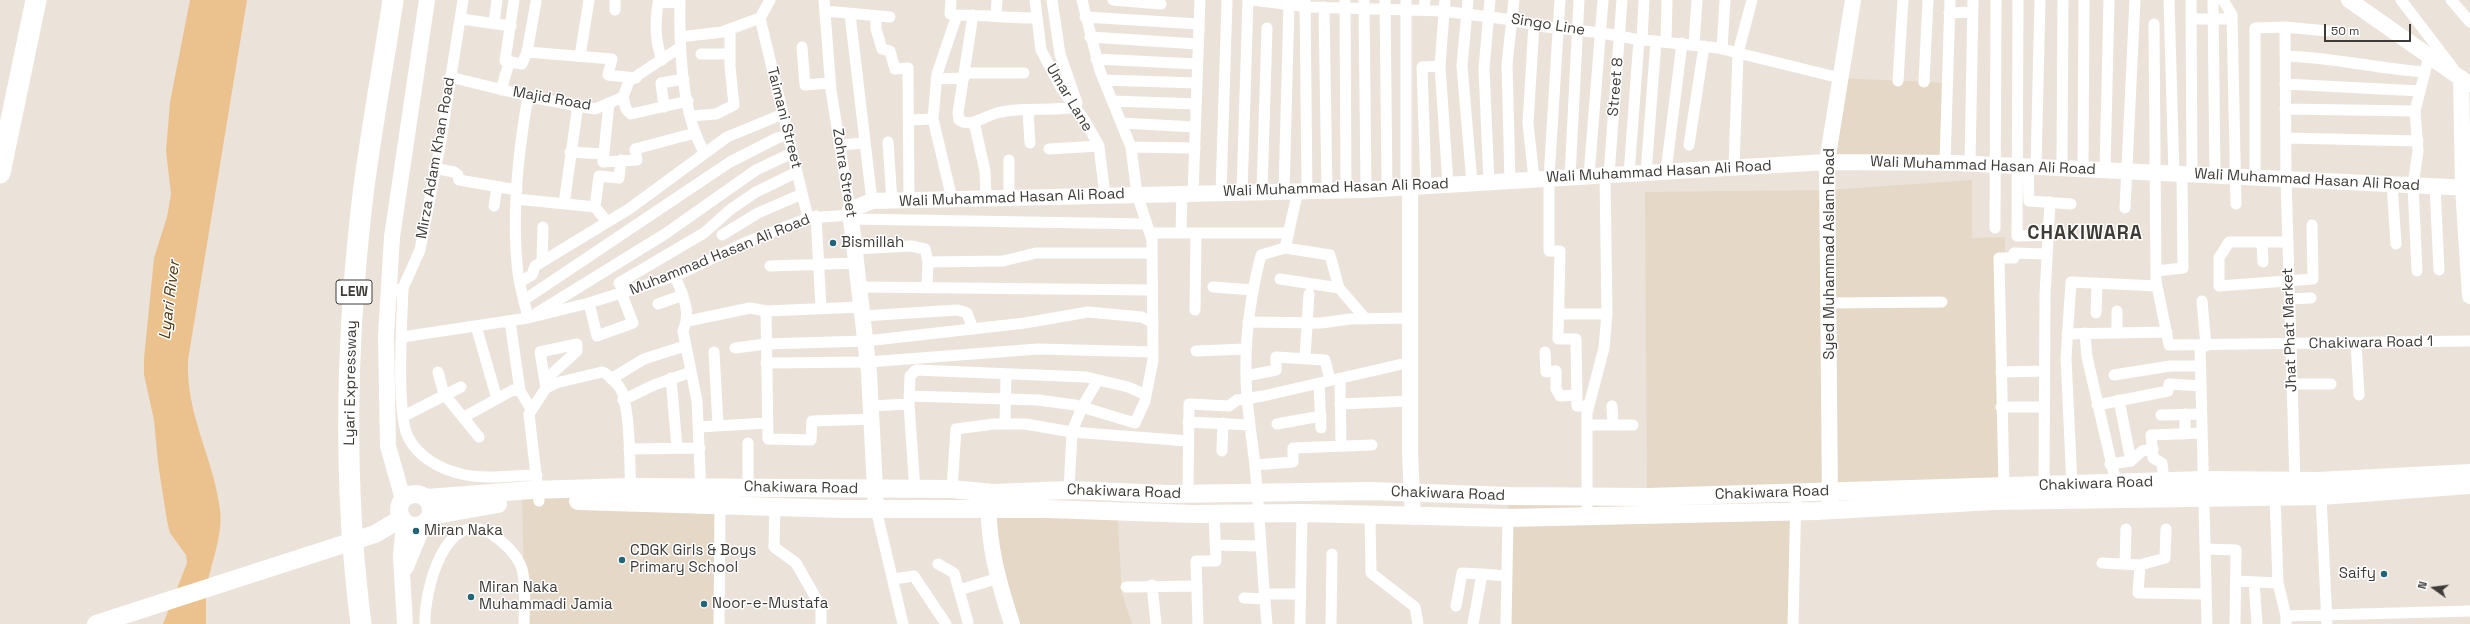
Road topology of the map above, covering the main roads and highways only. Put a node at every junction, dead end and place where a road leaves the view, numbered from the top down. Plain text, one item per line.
1 (36, 0) edge
2 (393, 0) edge
3 (0, 173) edge
4 (2470, 473) edge
5 (2470, 485) edge
6 (2204, 489) junction
7 (701, 496) junction
8 (989, 501) junction
9 (427, 512) junction
10 (403, 520) junction
11 (96, 624) edge
12 (361, 624) edge

1 - 3 highway
2 - 12 highway, Lyari Expressway / LEW
4 - 6 main road, Chakiwara Road
5 - 6 main road, Chakiwara Road
6 - 8 main road, Chakiwara Road
6 - 8 main road, Chakiwara Road
7 - 8 main road, Chakiwara Road
7 - 8 main road, Chakiwara Road
7 - 9 main road, Chakiwara Road
9 - 10 main road
9 - 10 main road
10 - 11 main road

